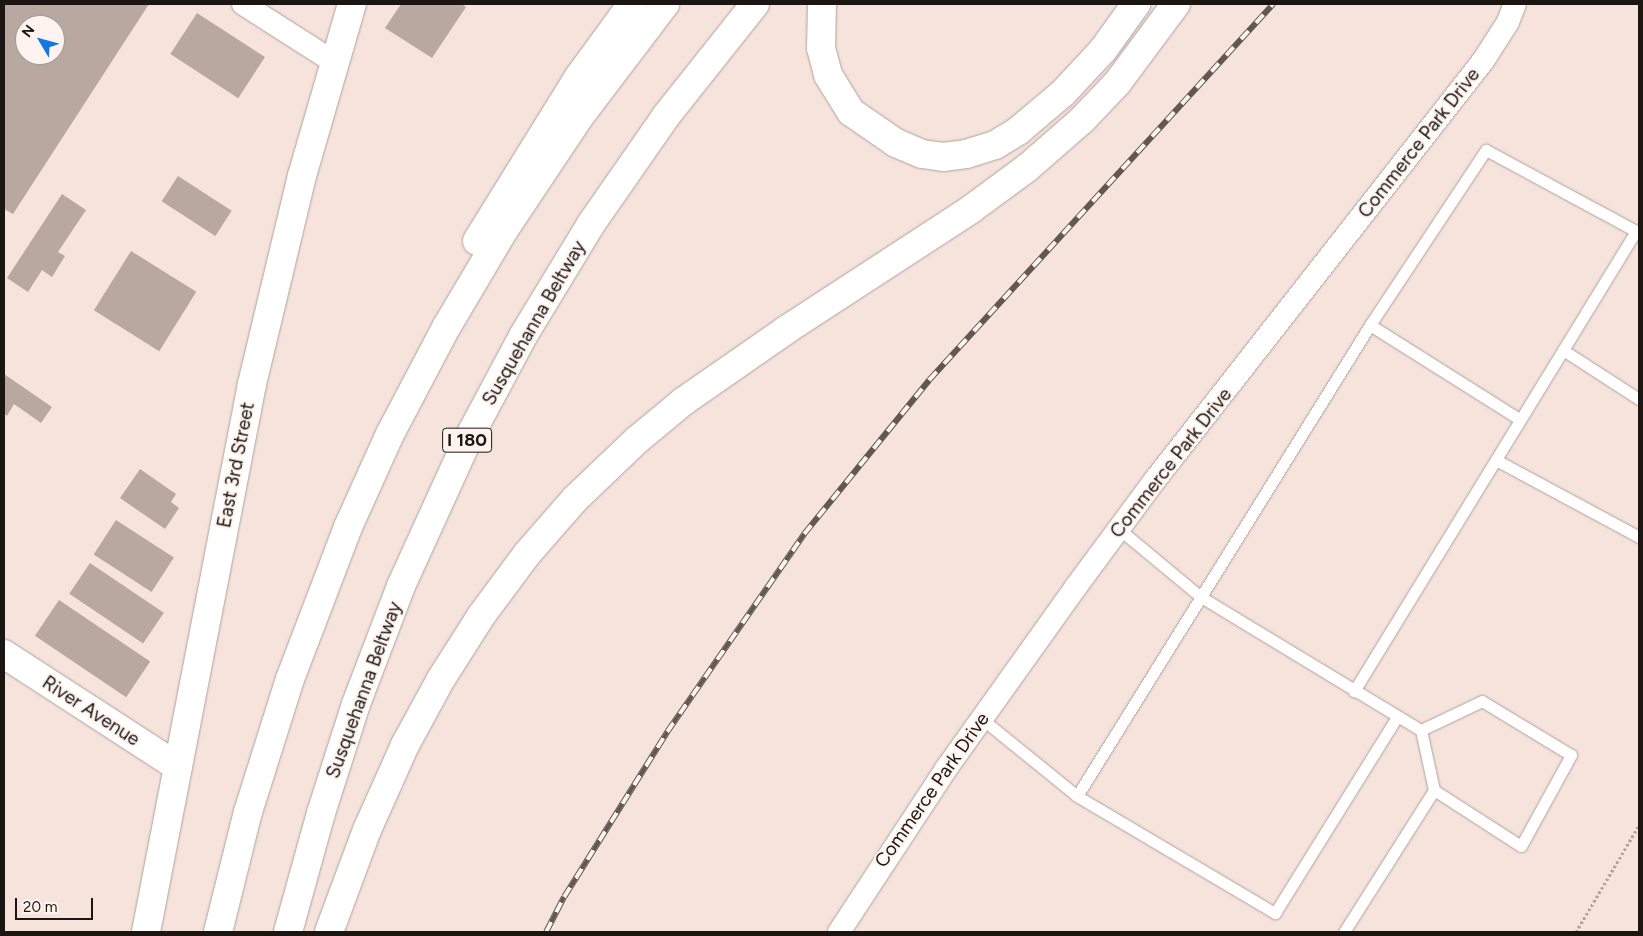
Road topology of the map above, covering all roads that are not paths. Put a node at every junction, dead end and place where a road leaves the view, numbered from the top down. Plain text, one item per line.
1 (243, 4) edge
2 (352, 4) edge
3 (632, 4) edge
4 (665, 4) edge
5 (755, 4) edge
6 (822, 4) edge
7 (1136, 4) edge
8 (1176, 4) edge
9 (1515, 4) edge
10 (334, 62) junction
11 (1638, 231) edge
12 (1370, 325) junction
13 (1563, 350) junction
14 (1639, 399) edge
15 (1519, 419) junction
16 (1496, 460) junction
17 (348, 527) junction
18 (1119, 529) junction
19 (1639, 537) edge
20 (1201, 597) junction
21 (4, 654) edge
22 (1354, 691) junction
23 (1397, 717) junction
24 (982, 719) junction
25 (1421, 730) junction
26 (178, 767) junction
27 (1434, 790) junction
28 (1077, 796) junction
29 (146, 932) edge
30 (218, 932) edge
31 (288, 932) edge
32 (329, 932) edge
33 (839, 932) edge
34 (1344, 932) edge

1 - 10 street
2 - 10 main road, East 3rd Street
3 - 17 main road
4 - 17 main road
5 - 31 main road, Susquehanna Beltway / I 180
6 - 7 main road
8 - 32 main road
9 - 18 street, Commerce Park Drive
10 - 26 main road, East 3rd Street
11 - 12 lane
11 - 13 lane
12 - 15 lane
12 - 20 lane
13 - 14 lane
13 - 15 lane
15 - 16 lane
16 - 19 lane
16 - 22 lane
17 - 30 main road
18 - 20 lane
18 - 24 street, Commerce Park Drive
20 - 22 lane
20 - 28 lane
21 - 26 main road, River Avenue
22 - 23 lane
23 - 25 lane
23 - 28 lane
24 - 28 lane
24 - 33 street, Commerce Park Drive
25 - 27 lane
25 - 27 lane
26 - 29 main road, East 3rd Street
27 - 34 lane

